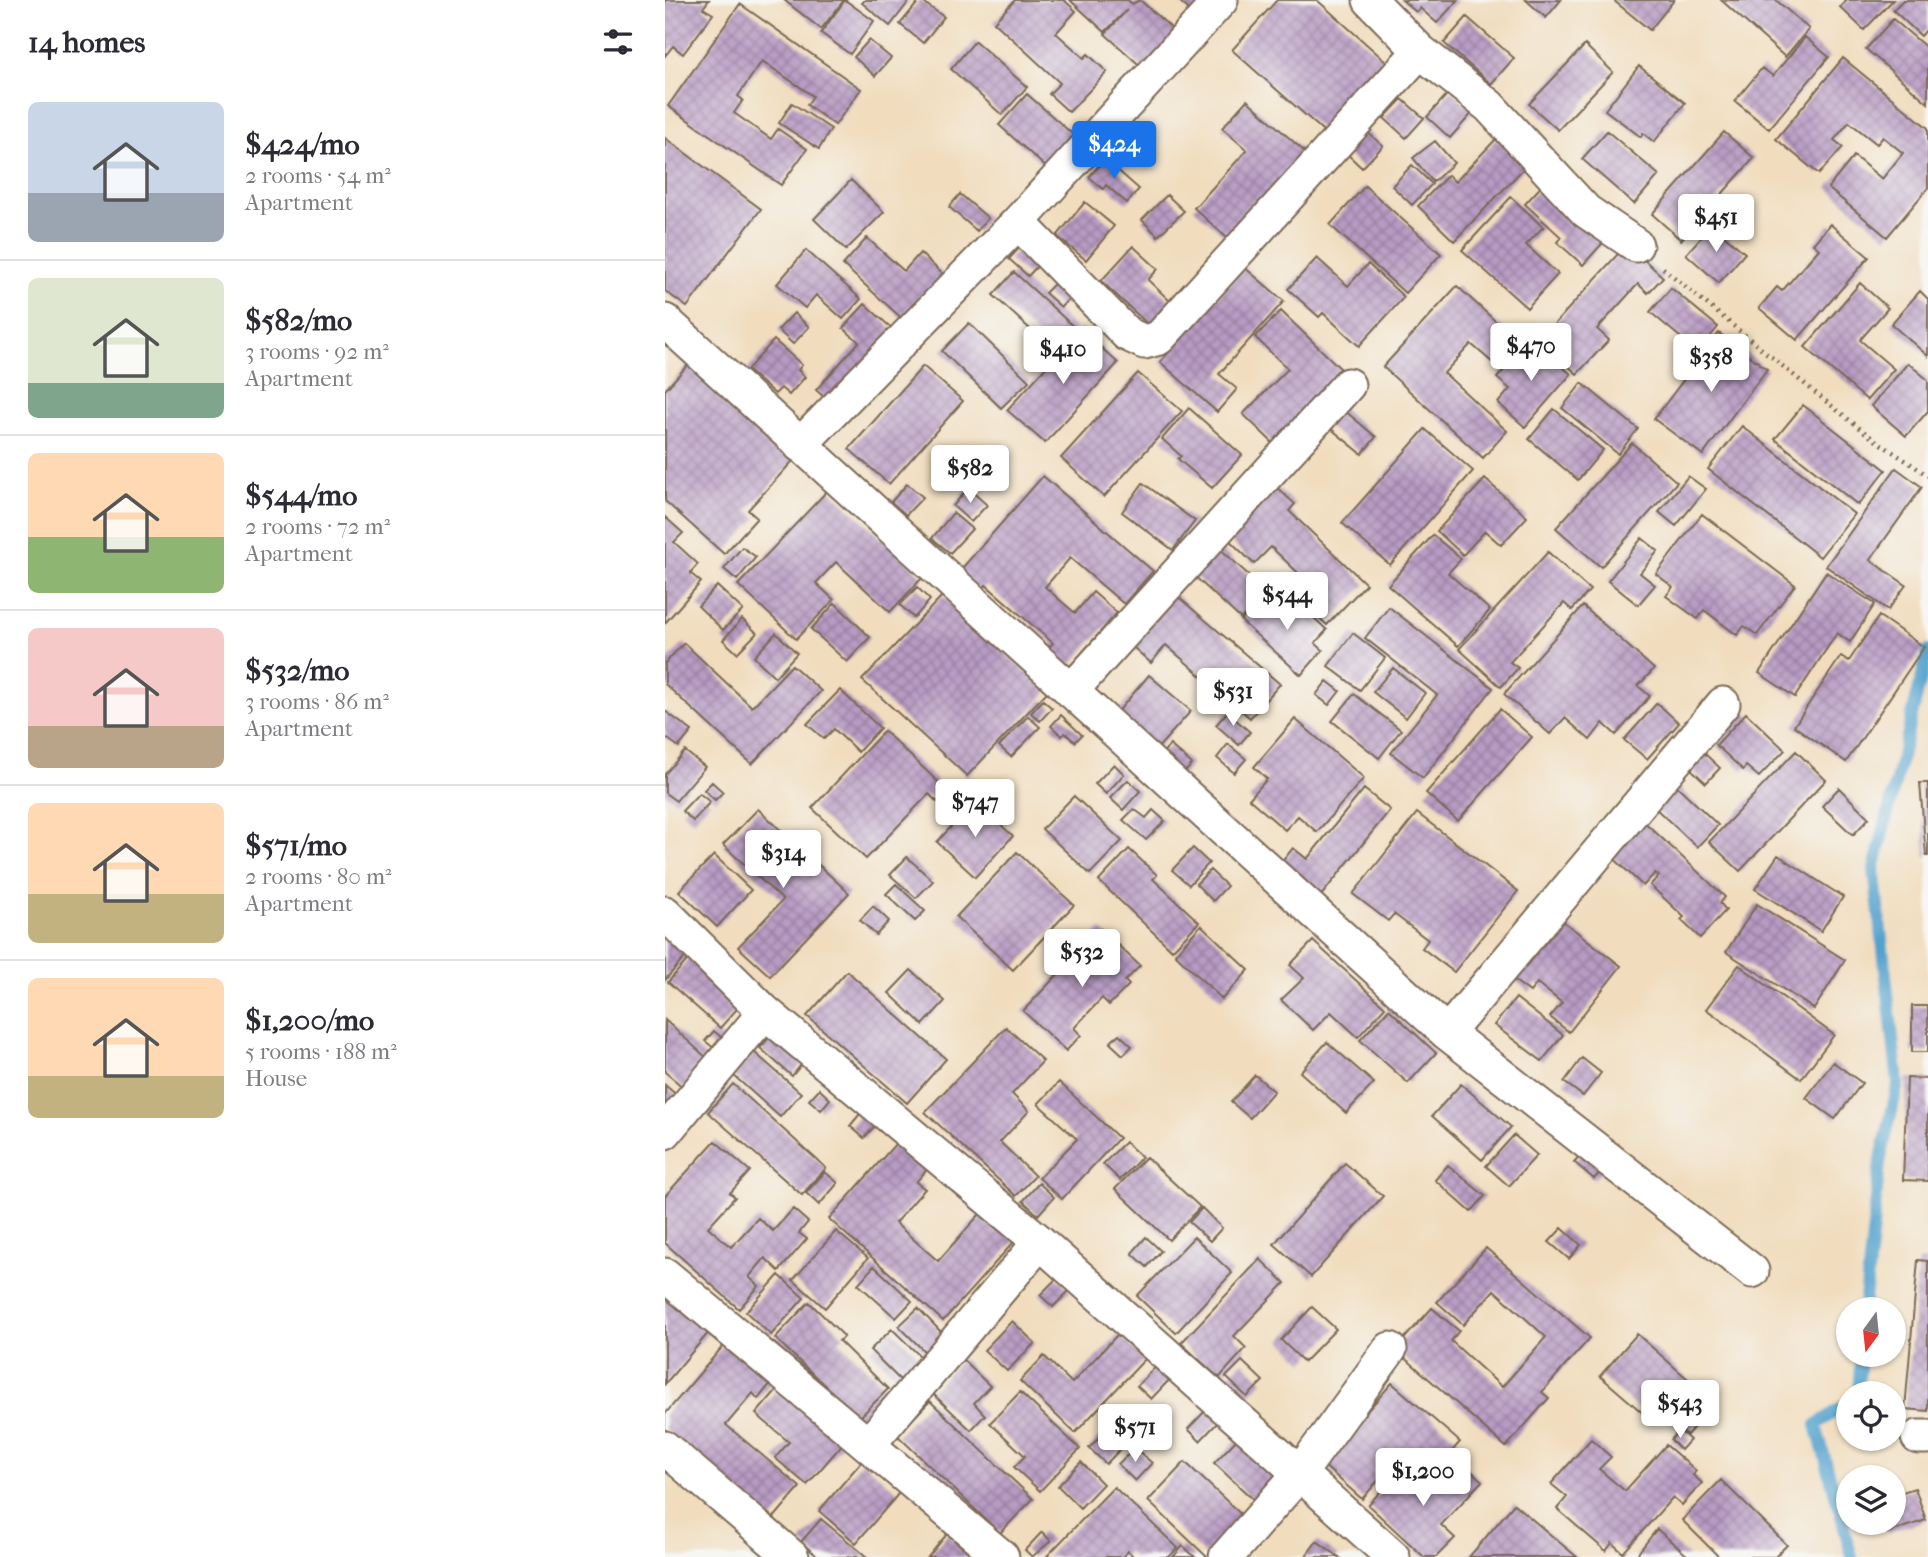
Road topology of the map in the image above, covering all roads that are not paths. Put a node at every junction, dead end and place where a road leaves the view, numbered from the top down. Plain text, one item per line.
1 (1221, 0) edge
2 (1370, 0) edge
3 (1420, 51) junction
4 (1018, 222) junction
5 (1636, 245) road end
6 (665, 321) edge
7 (1348, 385) dead end
8 (800, 444) junction
9 (1070, 691) junction
10 (1723, 704) dead end
11 (665, 913) edge
12 (765, 1012) junction
13 (1447, 1033) junction
14 (665, 1132) edge
15 (1040, 1242) junction
16 (1752, 1271) dead end
17 (665, 1275) edge
18 (1390, 1349) dead end
19 (868, 1445) junction
20 (665, 1448) edge
21 (1300, 1473) junction
22 (775, 1552) edge
23 (1002, 1557) edge
24 (1226, 1557) edge
25 (1393, 1557) edge

1 - 4 street
2 - 3 street
3 - 4 street
3 - 5 street
4 - 8 street
6 - 8 street
7 - 9 street
8 - 9 street
9 - 13 street
10 - 13 street
11 - 12 street
12 - 14 street
12 - 15 street
13 - 16 street
15 - 19 street
15 - 21 street
17 - 19 street
18 - 21 street
19 - 23 street
20 - 22 street
21 - 24 street
21 - 25 street

